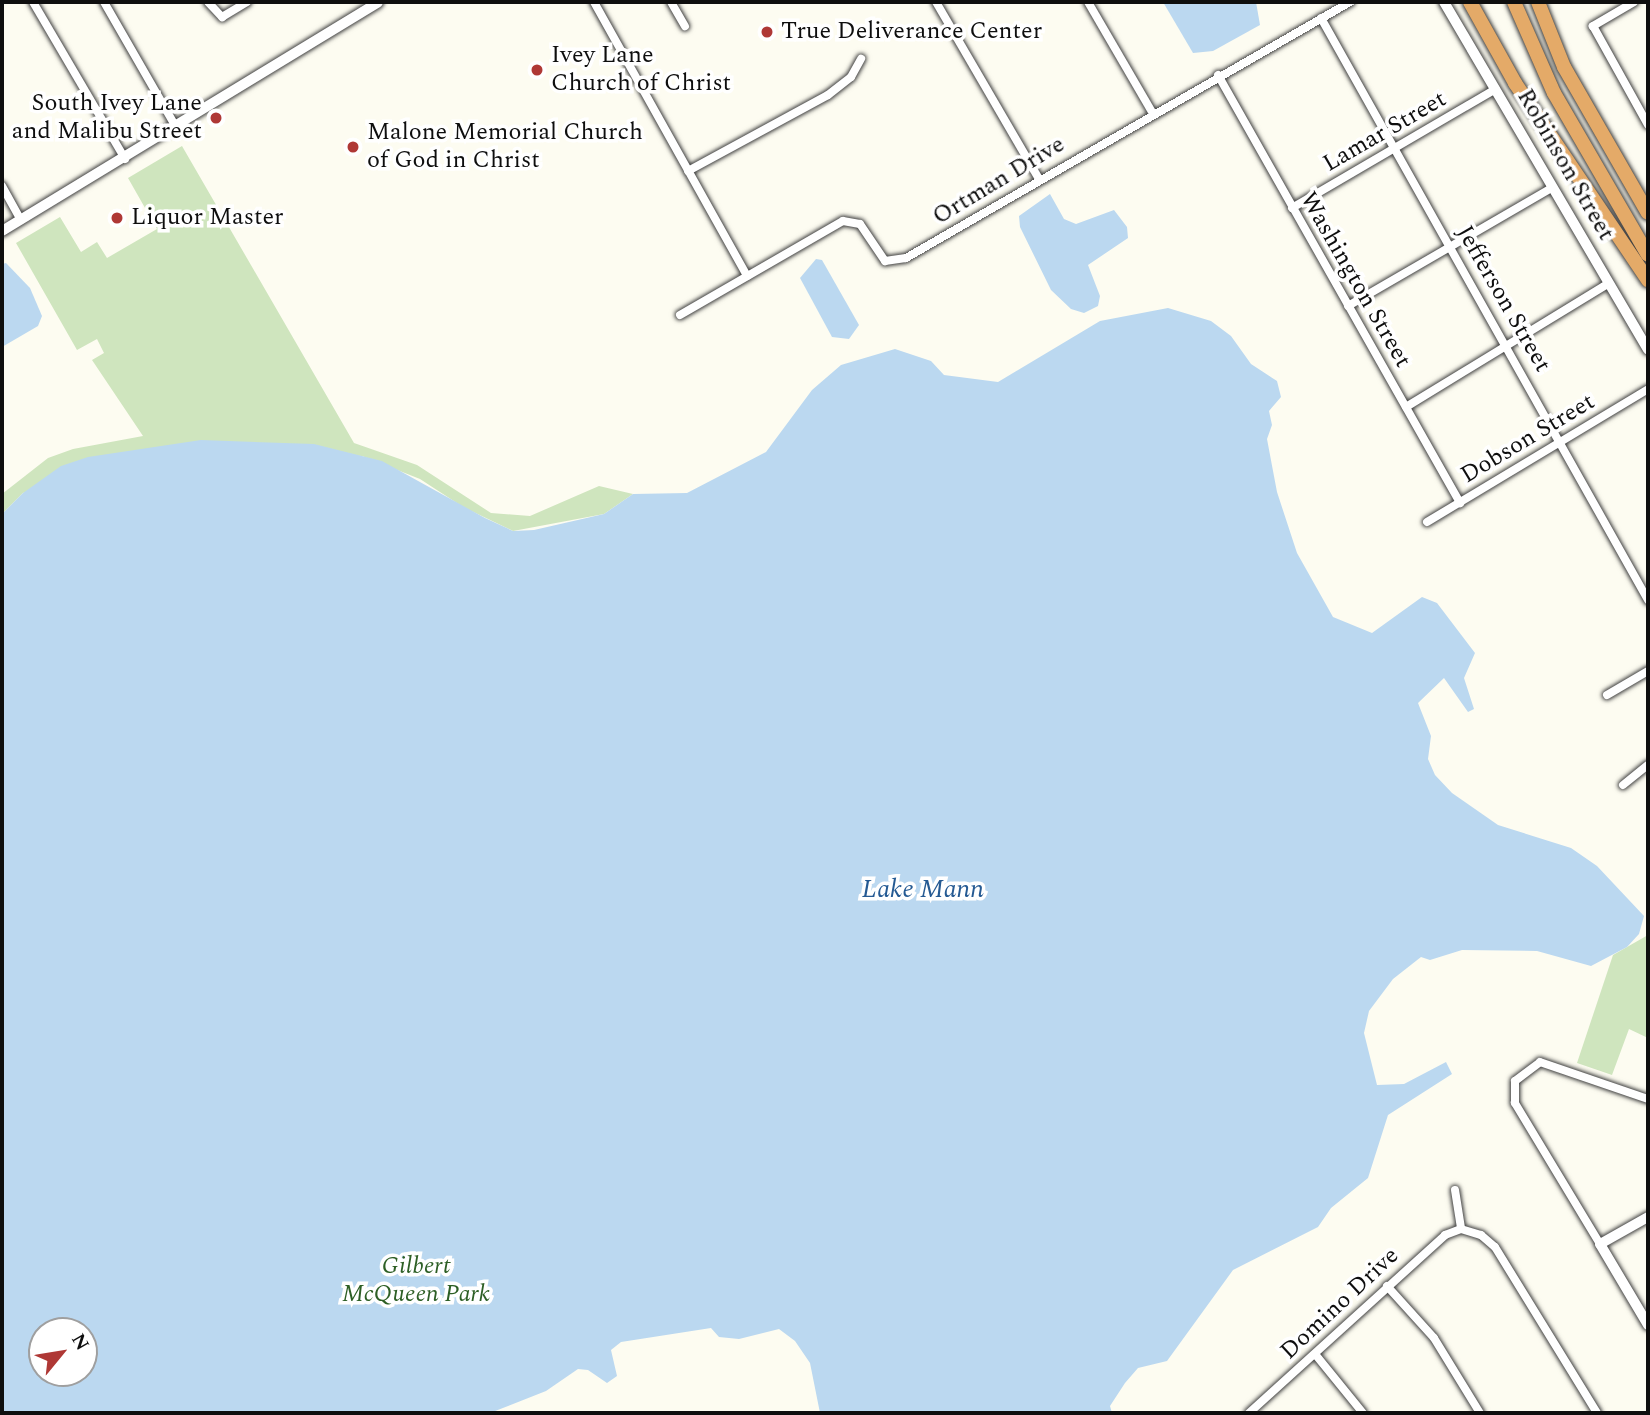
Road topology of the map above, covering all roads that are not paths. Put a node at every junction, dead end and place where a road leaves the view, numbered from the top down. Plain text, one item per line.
1 (33, 2) edge
2 (104, 2) edge
3 (208, 2) edge
4 (247, 2) edge
5 (378, 2) edge
6 (594, 2) edge
7 (671, 2) edge
8 (936, 2) edge
9 (1088, 2) edge
10 (1350, 2) edge
11 (1444, 2) edge
12 (1470, 2) edge
13 (1514, 2) edge
14 (1538, 2) edge
15 (1634, 2) edge
16 (1321, 18) junction
17 (685, 26) dead end
18 (861, 59) dead end
19 (1218, 75) junction
20 (1496, 89) junction
21 (1152, 112) junction
22 (1648, 125) edge
23 (176, 127) junction
24 (1395, 148) junction
25 (125, 159) junction
26 (688, 171) junction
27 (1039, 179) junction
28 (2, 186) edge
29 (1553, 187) junction
30 (1292, 208) junction
31 (1648, 213) edge
32 (21, 220) junction
33 (2, 231) edge
34 (1451, 246) junction
35 (1648, 255) edge
36 (747, 276) junction
37 (1648, 280) edge
38 (1609, 283) junction
39 (1348, 306) junction
40 (680, 315) dead end
41 (1507, 345) junction
42 (1648, 350) edge
43 (1648, 389) edge
44 (1406, 407) junction
45 (1562, 441) junction
46 (1460, 503) junction
47 (1427, 522) dead end
48 (1648, 600) edge
49 (1648, 671) edge
50 (1607, 695) dead end
51 (1648, 765) edge
52 (1623, 785) dead end
53 (1648, 1099) edge
54 (1455, 1190) dead end
55 (1648, 1217) edge
56 (1461, 1230) junction
57 (1600, 1244) junction
58 (1388, 1286) junction
59 (1648, 1325) edge
60 (1315, 1354) junction
61 (1249, 1413) edge
62 (1363, 1413) edge
63 (1480, 1413) edge
64 (1597, 1413) edge

1 - 25 street
2 - 23 street
3 - 4 street
5 - 23 street
6 - 26 street
7 - 17 street
8 - 27 street
9 - 21 street
10 - 16 street, Ortman Drive
11 - 20 street, Robinson Street
12 - 37 highway
13 - 35 highway
14 - 31 highway
15 - 22 street
16 - 19 street, Ortman Drive
16 - 24 street, Jefferson Street
18 - 26 street
19 - 21 street, Ortman Drive
19 - 30 street, Washington Street
20 - 24 street, Lamar Street
20 - 29 street, Robinson Street
21 - 27 street, Ortman Drive
23 - 25 street
24 - 30 street, Lamar Street
24 - 34 street, Jefferson Street
25 - 32 street
26 - 36 street
27 - 36 street, Ortman Drive
28 - 32 street
29 - 34 street
29 - 38 street, Robinson Street
30 - 39 street, Washington Street
32 - 33 street
34 - 39 street
34 - 41 street, Jefferson Street
36 - 40 street, Ortman Drive
38 - 41 street
38 - 42 street, Robinson Street
39 - 44 street, Washington Street
41 - 44 street
41 - 45 street, Jefferson Street
43 - 45 street, Dobson Street
44 - 46 street, Washington Street
45 - 46 street, Dobson Street
45 - 48 street, Jefferson Street
46 - 47 street, Dobson Street
49 - 50 street
51 - 52 street
53 - 57 street
54 - 56 street
55 - 57 street
56 - 58 street, Domino Drive
56 - 64 street
57 - 59 street
58 - 60 street, Domino Drive
58 - 63 street
60 - 61 street, Domino Drive
60 - 62 street

